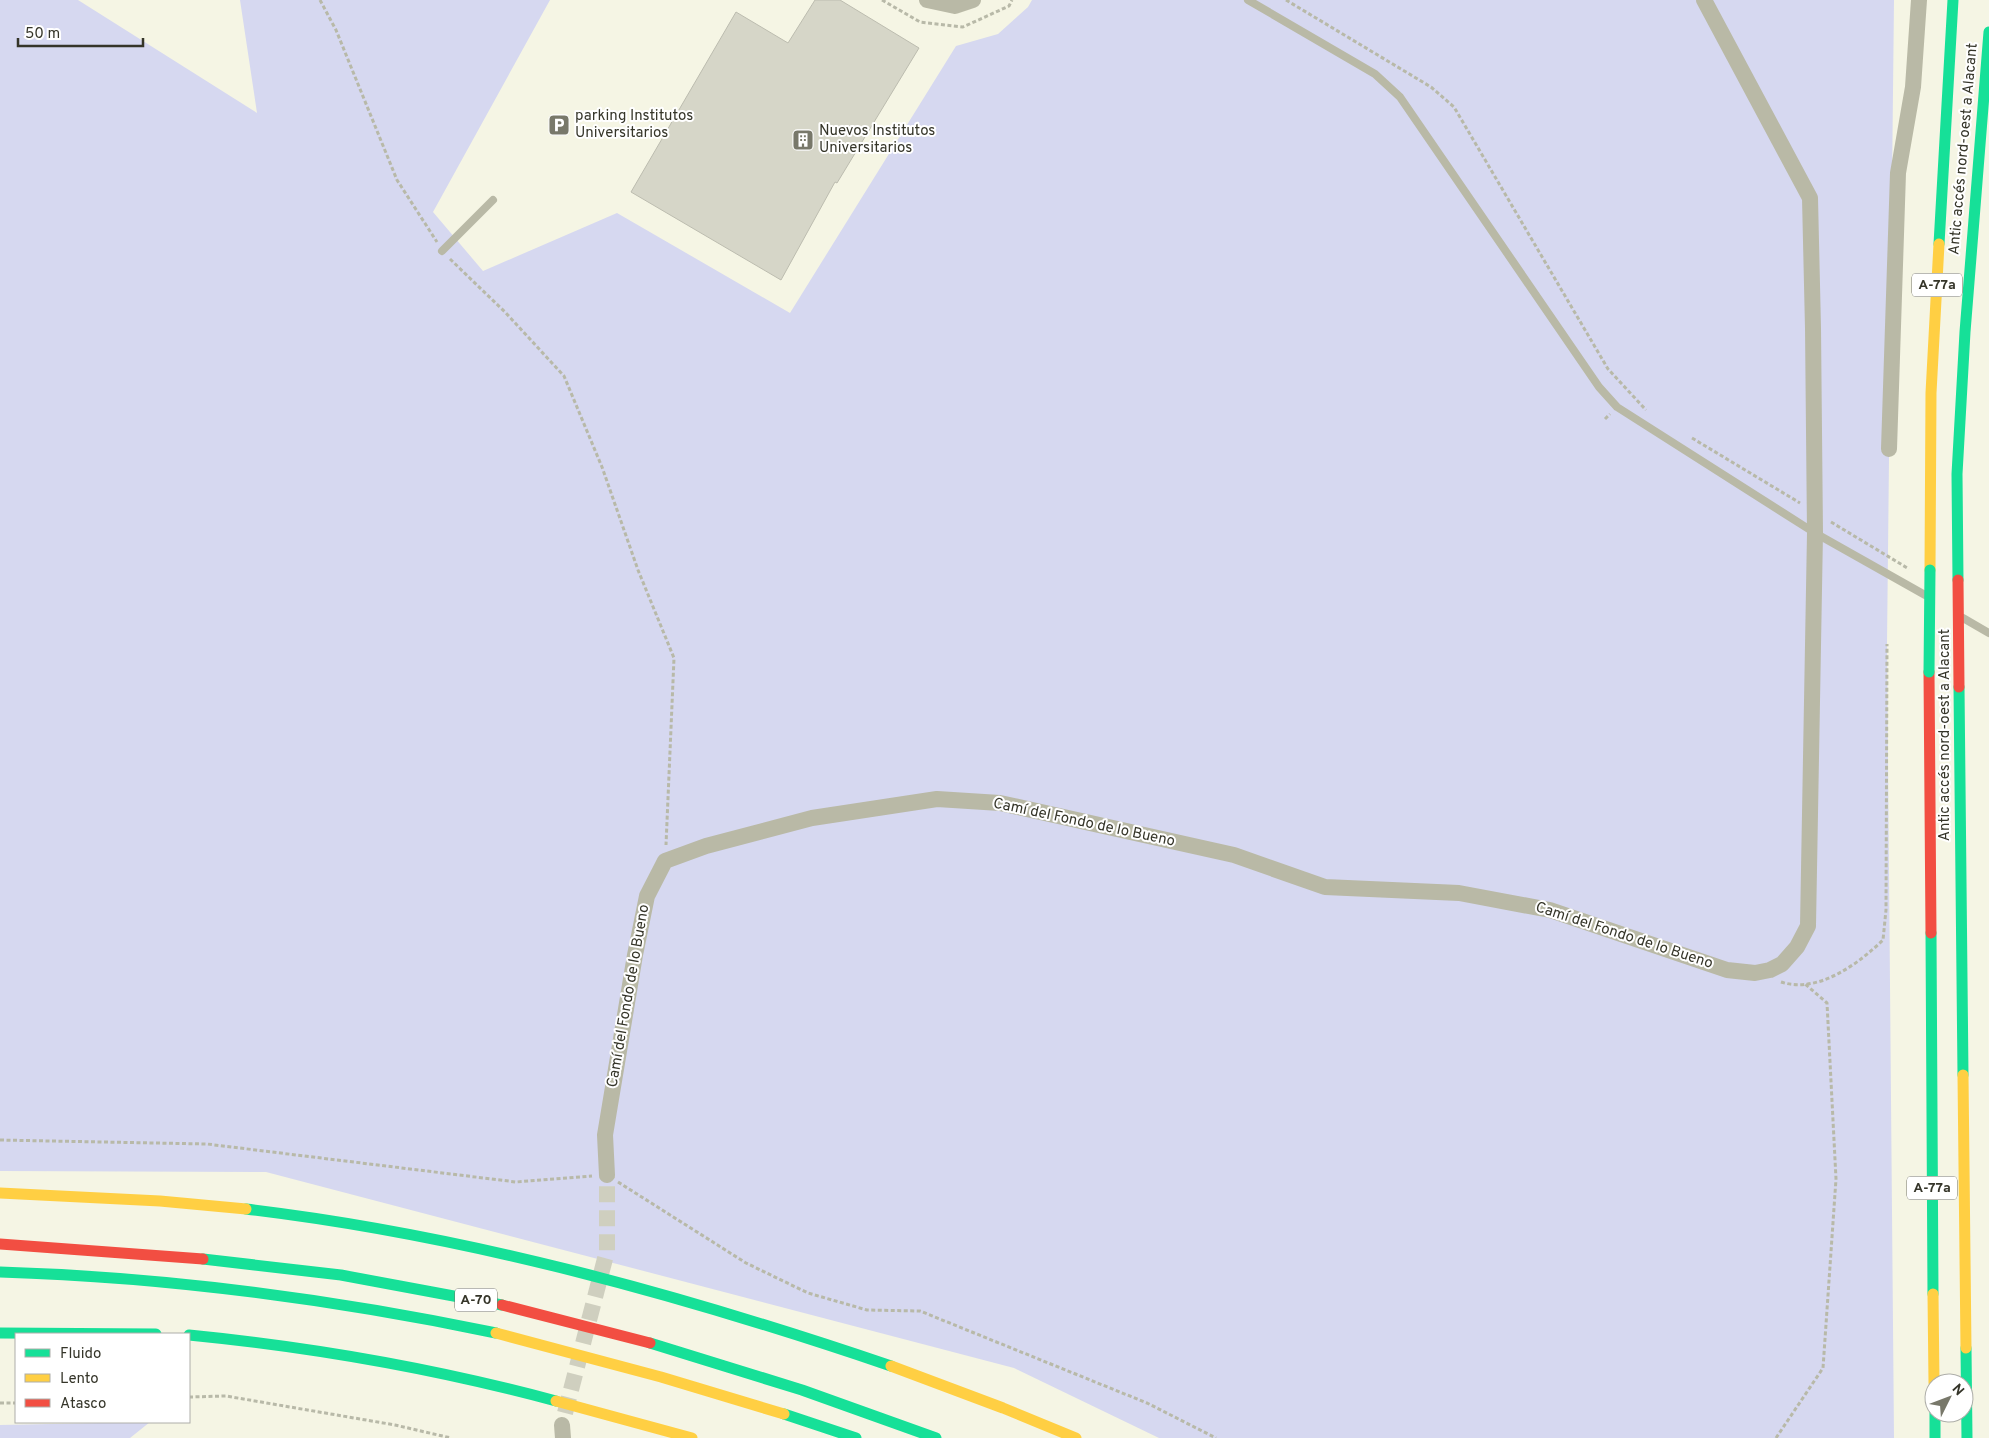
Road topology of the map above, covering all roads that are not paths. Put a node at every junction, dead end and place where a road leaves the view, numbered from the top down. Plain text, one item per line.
1 (927, 0) edge
2 (973, 0) edge
3 (1248, 0) edge
4 (1704, 0) edge
5 (1919, 0) edge
6 (1953, 0) edge
7 (1989, 32) edge
8 (1989, 139) edge
9 (493, 200) dead end
10 (1974, 211) junction
11 (442, 251) road end
12 (1889, 449) dead end
13 (1815, 533) junction
14 (1939, 604) dead end
15 (1948, 609) dead end
16 (1989, 633) edge
17 (607, 1175) tunnel mouth
18 (0, 1193) edge
19 (0, 1244) edge
20 (0, 1272) edge
21 (204, 1298) dead end
22 (241, 1303) dead end
23 (260, 1305) dead end
24 (430, 1320) junction
25 (0, 1332) edge
26 (77, 1332) junction
27 (69, 1333) edge
28 (116, 1333) edge
29 (190, 1335) edge
30 (15, 1339) edge
31 (0, 1341) edge
32 (1934, 1373) edge
33 (1934, 1423) edge
34 (692, 1438) edge
35 (856, 1438) edge
36 (936, 1438) edge
37 (1076, 1438) edge
38 (1935, 1438) edge
39 (1967, 1438) edge

1 - 2 street
3 - 13 lane
4 - 13 street
5 - 12 street
6 - 32 main road, Antic accés nord-oest a Alacant / A-77a, bridge
7 - 10 main road, Antic accés nord-oest a Alacant / A-77a
8 - 10 main road
9 - 11 lane
10 - 39 main road, Antic accés nord-oest a Alacant / A-77a, bridge
13 - 14 lane
13 - 17 street, Camí del Fondo de lo Bueno
15 - 16 lane
18 - 37 main road
19 - 36 main road, A-70
20 - 24 main road, A-70
21 - 22 main road
23 - 24 main road
24 - 35 main road, A-70
25 - 26 main road
26 - 27 main road
26 - 28 main road
29 - 34 main road
30 - 31 main road
33 - 38 main road

